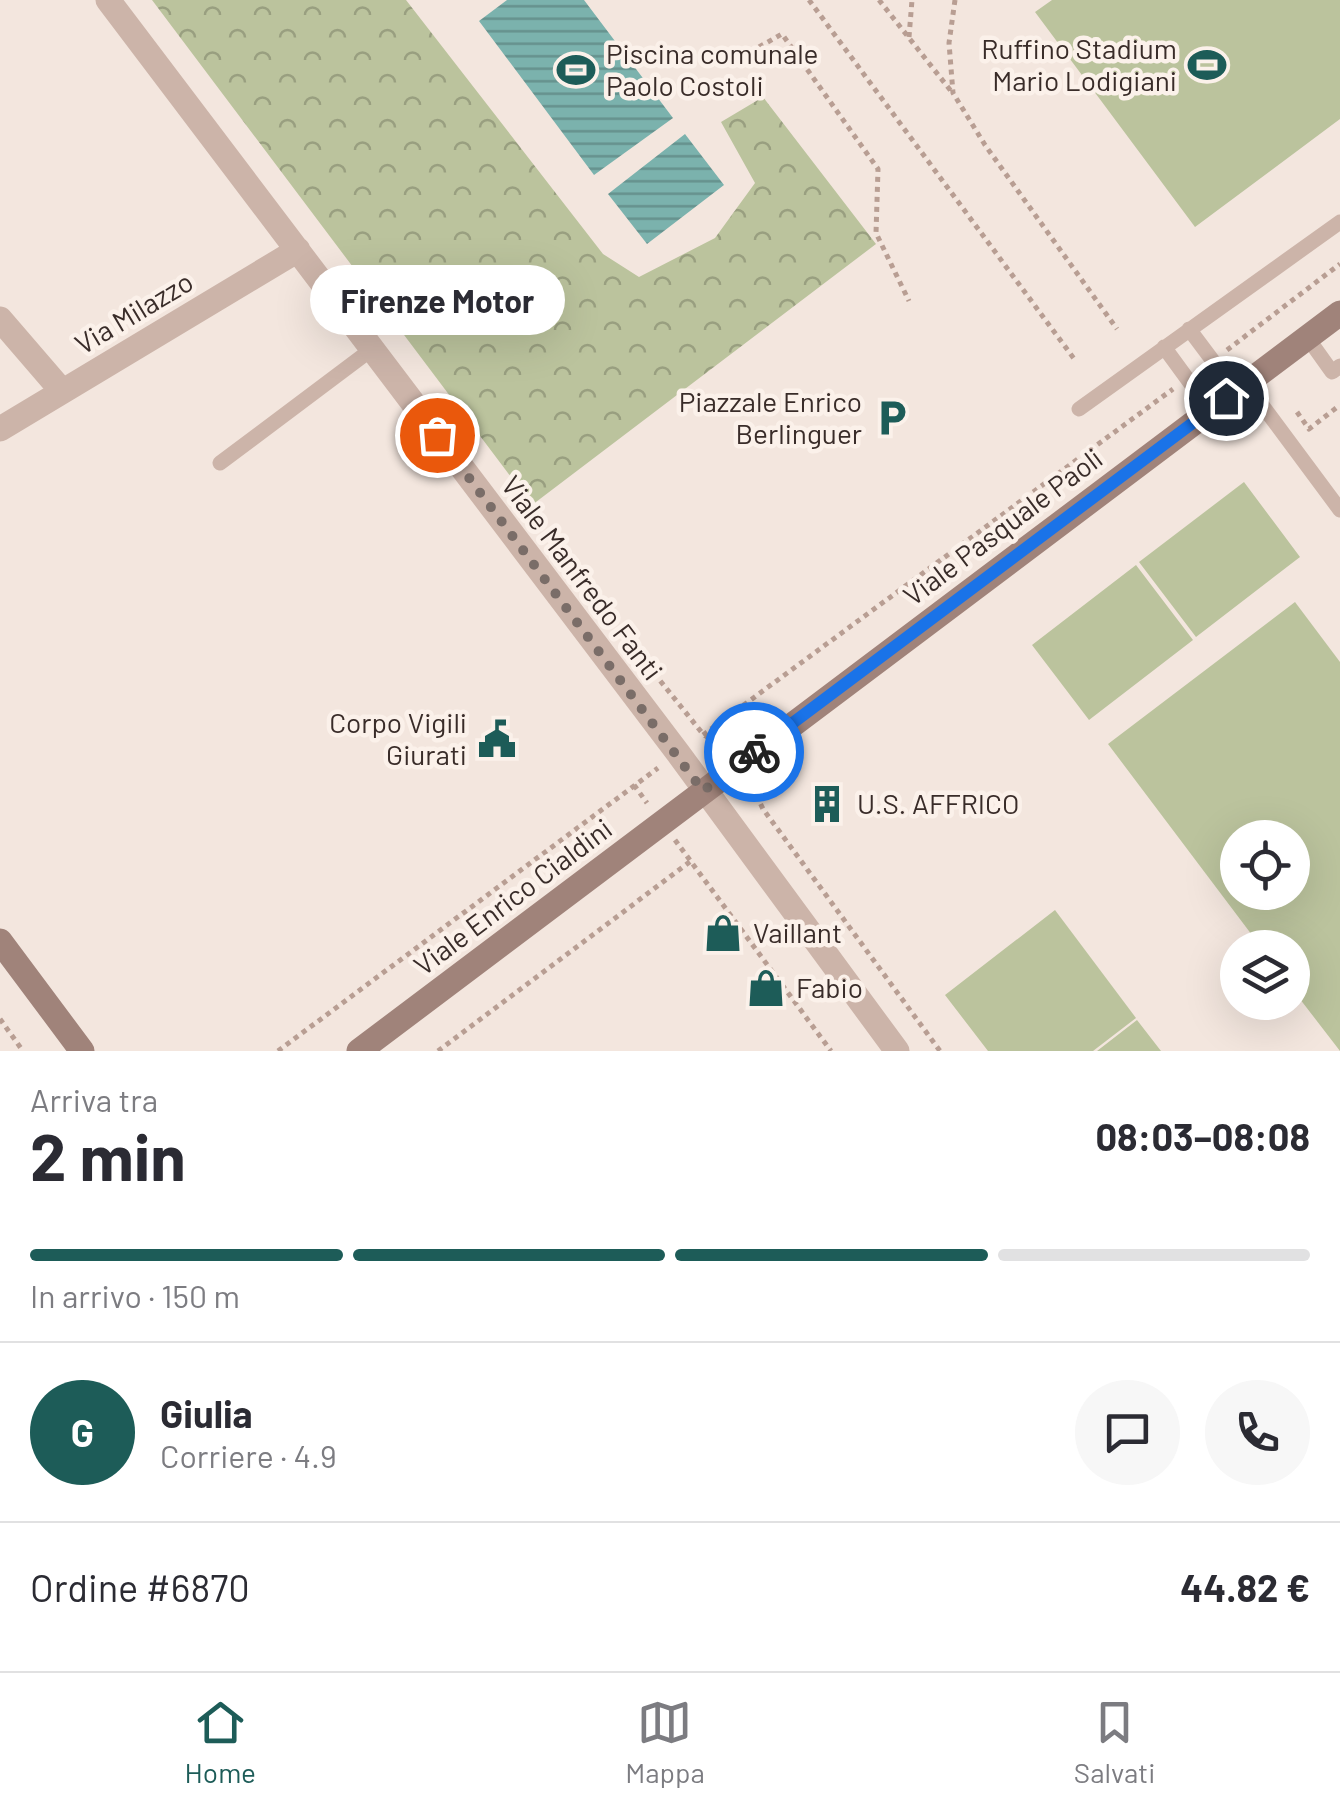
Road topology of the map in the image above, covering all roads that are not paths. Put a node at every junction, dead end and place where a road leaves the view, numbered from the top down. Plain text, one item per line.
1 (108, 0) edge
2 (1340, 222) edge
3 (298, 250) junction
4 (1340, 312) edge
5 (0, 319) edge
6 (1189, 329) junction
7 (1307, 337) junction
8 (1164, 347) junction
9 (372, 349) junction
10 (1340, 366) edge
11 (1243, 386) junction
12 (62, 392) junction
13 (1079, 409) dead end
14 (1210, 410) junction
15 (0, 429) edge
16 (220, 462) dead end
17 (1340, 510) edge
18 (703, 791) junction
19 (0, 941) edge
20 (82, 1051) edge
21 (360, 1051) edge
22 (897, 1051) edge

1 - 3 street, Viale Manfredo Fanti
2 - 6 lane
3 - 9 street, Viale Manfredo Fanti
3 - 12 street, Via Milazzo
4 - 7 street, Viale Pasquale Paoli
5 - 12 street
6 - 8 lane
6 - 11 lane
7 - 10 lane
7 - 11 street, Viale Pasquale Paoli
8 - 13 lane
8 - 14 lane
9 - 16 lane
9 - 18 street, Viale Manfredo Fanti
11 - 14 street, Viale Pasquale Paoli
11 - 17 lane
12 - 15 street, Via Milazzo
14 - 18 street, Viale Pasquale Paoli
18 - 21 street, Viale Enrico Cialdini
18 - 22 street, Viale Manfredo Fanti
19 - 20 street

